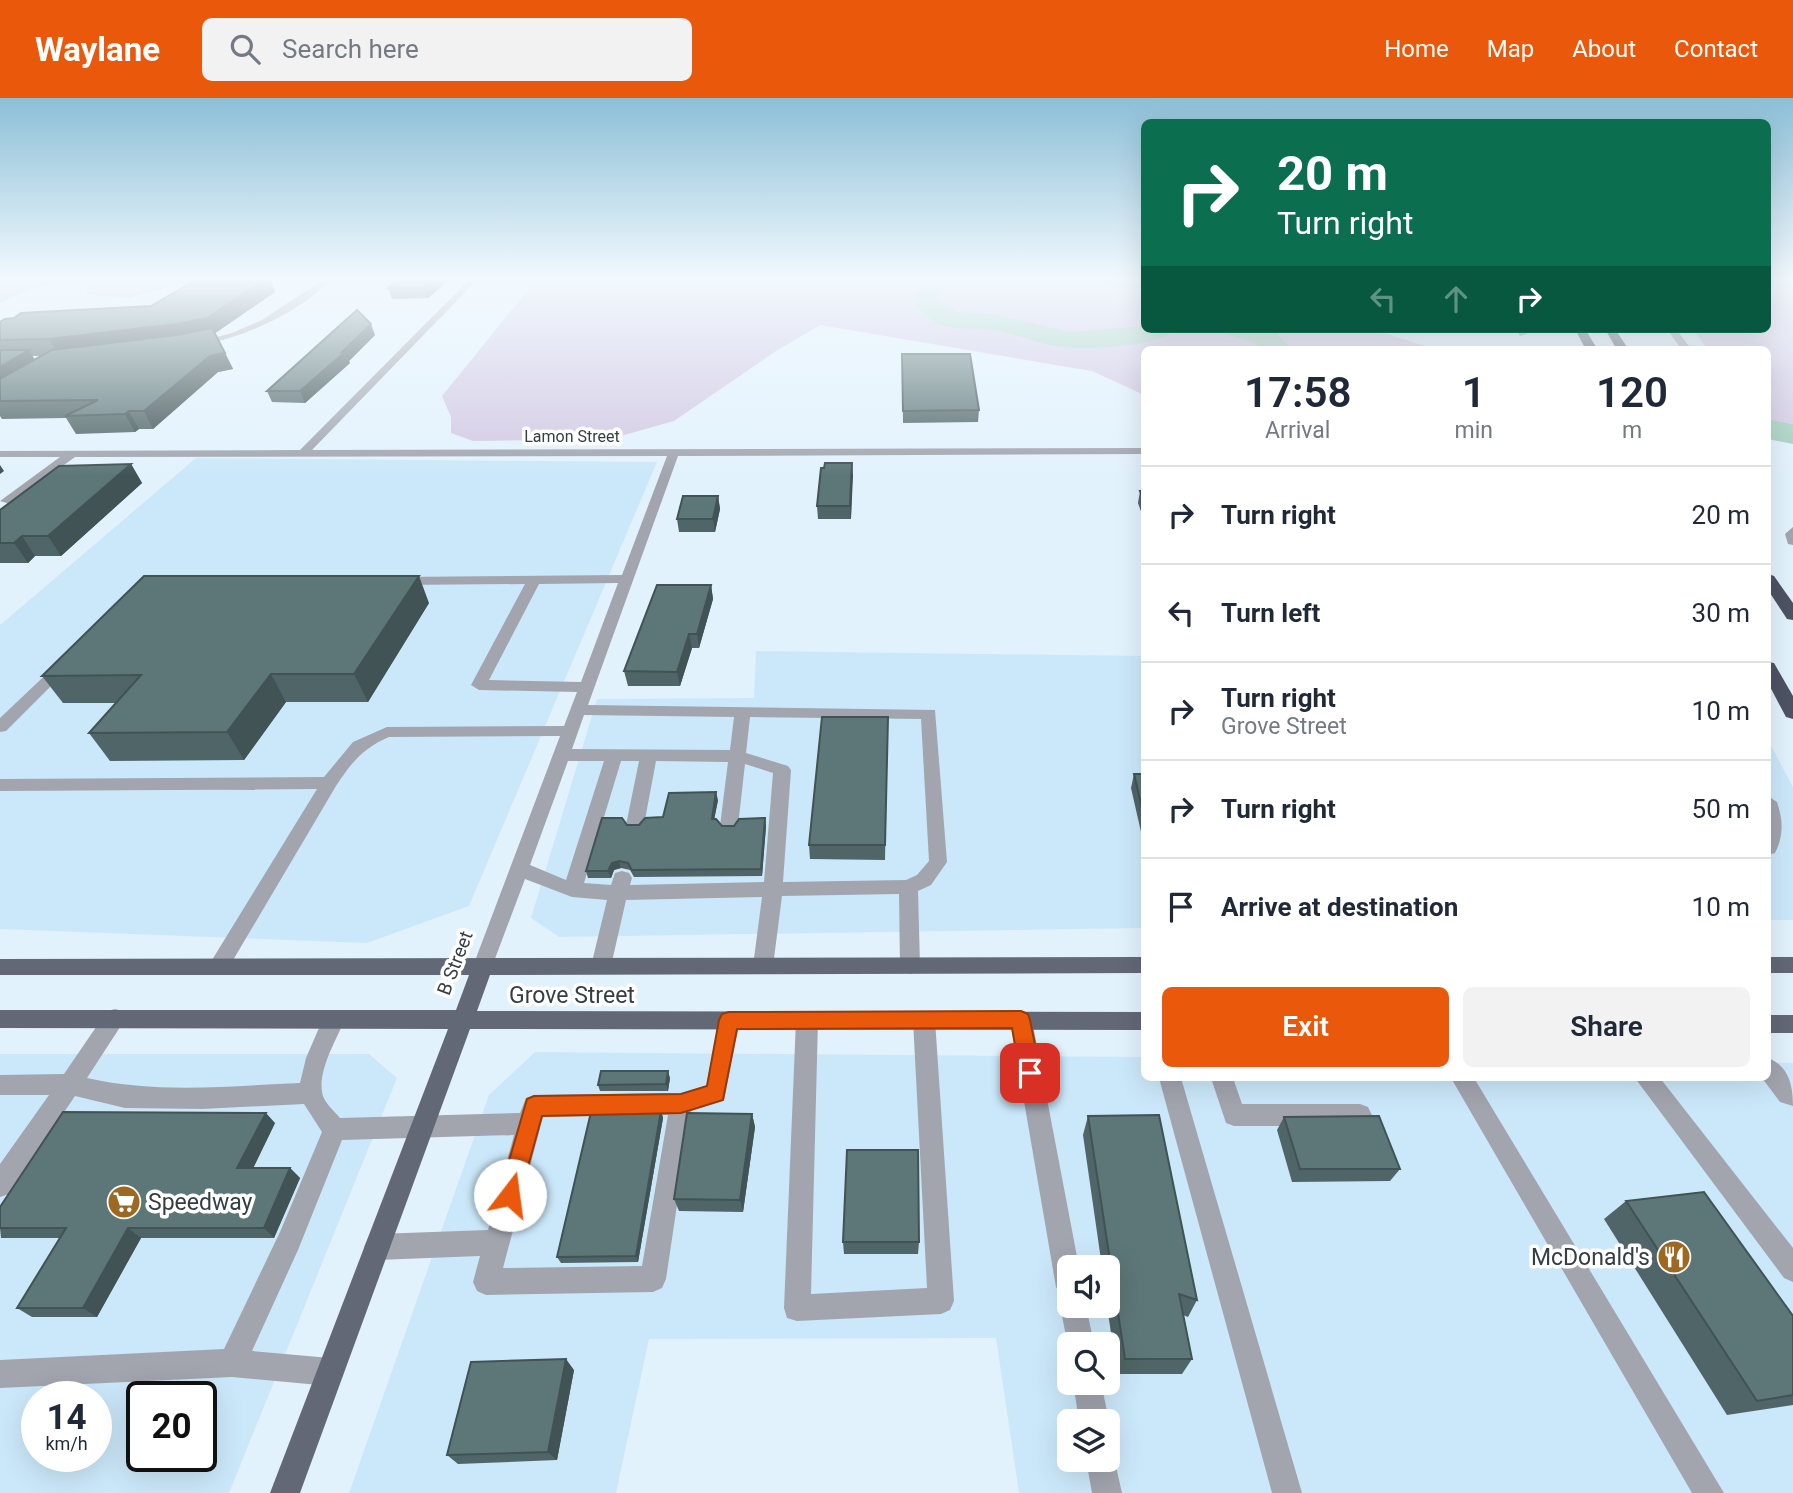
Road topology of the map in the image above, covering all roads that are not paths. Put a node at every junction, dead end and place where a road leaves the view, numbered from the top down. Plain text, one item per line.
1 (408, 346) edge
2 (304, 452) junction
3 (674, 452) junction
4 (1141, 452) edge
5 (0, 454) edge
6 (72, 454) junction
7 (6, 501) dead end
8 (1793, 531) edge
9 (1793, 541) edge
10 (626, 579) junction
11 (534, 580) junction
12 (386, 581) edge
13 (1771, 583) edge
14 (1793, 615) edge
15 (70, 659) edge
16 (1771, 673) edge
17 (586, 687) junction
18 (578, 710) junction
19 (743, 712) junction
20 (1793, 713) edge
21 (0, 727) edge
22 (570, 731) junction
23 (561, 755) junction
24 (614, 755) junction
25 (649, 755) junction
26 (738, 756) junction
27 (329, 783) junction
28 (0, 785) edge
29 (1771, 812) edge
30 (635, 825) edge
31 (729, 826) edge
32 (1771, 841) edge
33 (520, 869) junction
34 (621, 885) junction
35 (908, 887) junction
36 (773, 889) junction
37 (572, 890) junction
38 (1141, 965) edge
39 (1771, 965) edge
40 (1793, 965) edge
41 (482, 966) junction
42 (601, 966) junction
43 (763, 966) junction
44 (910, 966) junction
45 (0, 967) edge
46 (219, 967) junction
47 (115, 1018) junction
48 (0, 1019) edge
49 (462, 1020) junction
50 (729, 1020) junction
51 (807, 1020) junction
52 (924, 1020) junction
53 (1021, 1020) junction
54 (333, 1021) junction
55 (1141, 1021) edge
56 (1771, 1024) edge
57 (1793, 1024) edge
58 (1771, 1072) edge
59 (1171, 1081) edge
60 (1223, 1081) edge
61 (1464, 1081) edge
62 (1648, 1081) edge
63 (69, 1084) junction
64 (0, 1085) edge
65 (311, 1093) junction
66 (1793, 1095) edge
67 (681, 1104) junction
68 (1360, 1115) edge
69 (529, 1124) junction
70 (422, 1126) junction
71 (335, 1129) junction
72 (0, 1185) edge
73 (497, 1241) junction
74 (377, 1247) junction
75 (1063, 1255) edge
76 (1793, 1269) edge
77 (232, 1363) junction
78 (330, 1372) junction
79 (0, 1374) edge
80 (1103, 1472) edge
81 (285, 1493) edge
82 (1107, 1493) edge
83 (1287, 1493) edge
84 (1709, 1493) edge

1 - 2 street
2 - 3 street, Lamon Street
2 - 6 street, Lamon Street
3 - 4 street, Lamon Street
3 - 10 street, B Street
5 - 6 street, Lamon Street
6 - 7 street
8 - 9 street
10 - 11 street
10 - 17 street, B Street
11 - 12 street
11 - 17 street
13 - 14 highway
15 - 21 street
16 - 20 highway
17 - 18 street, B Street
18 - 19 street
18 - 22 street, B Street
19 - 26 street
19 - 35 street
22 - 23 street, B Street
22 - 27 street
23 - 24 street
23 - 33 street, B Street
24 - 25 street
24 - 37 street
25 - 26 street
25 - 30 street
26 - 31 street
26 - 36 street
27 - 28 street
27 - 46 street
29 - 32 street
33 - 37 street
33 - 41 street, B Street
34 - 36 street
34 - 37 street
34 - 42 street
35 - 36 street
35 - 44 street
36 - 43 street
38 - 44 main road, Grove Street
39 - 40 main road
41 - 42 main road, Grove Street
41 - 46 main road, Grove Street
41 - 49 main road, B Street
42 - 43 main road, Grove Street
43 - 44 main road, Grove Street
45 - 46 main road, Grove Street
47 - 48 main road, Grove Street
47 - 54 main road, Grove Street
47 - 63 street
49 - 50 main road, Grove Street
49 - 54 main road, Grove Street
49 - 70 main road, B Street
50 - 51 main road, Grove Street
50 - 67 street
51 - 52 main road, Grove Street
51 - 52 street
52 - 53 main road, Grove Street
53 - 55 main road, Grove Street
53 - 75 street
54 - 65 street
56 - 57 main road
58 - 66 street
59 - 83 street
60 - 68 street
61 - 84 street
62 - 76 street
63 - 64 street
63 - 65 street
63 - 72 street
65 - 71 street
67 - 69 street
67 - 73 street
69 - 70 street
69 - 73 street
70 - 71 street
70 - 74 main road, B Street
71 - 77 street
73 - 74 street
74 - 78 main road, B Street
77 - 78 street
77 - 79 street
78 - 81 main road, B Street
80 - 82 street

